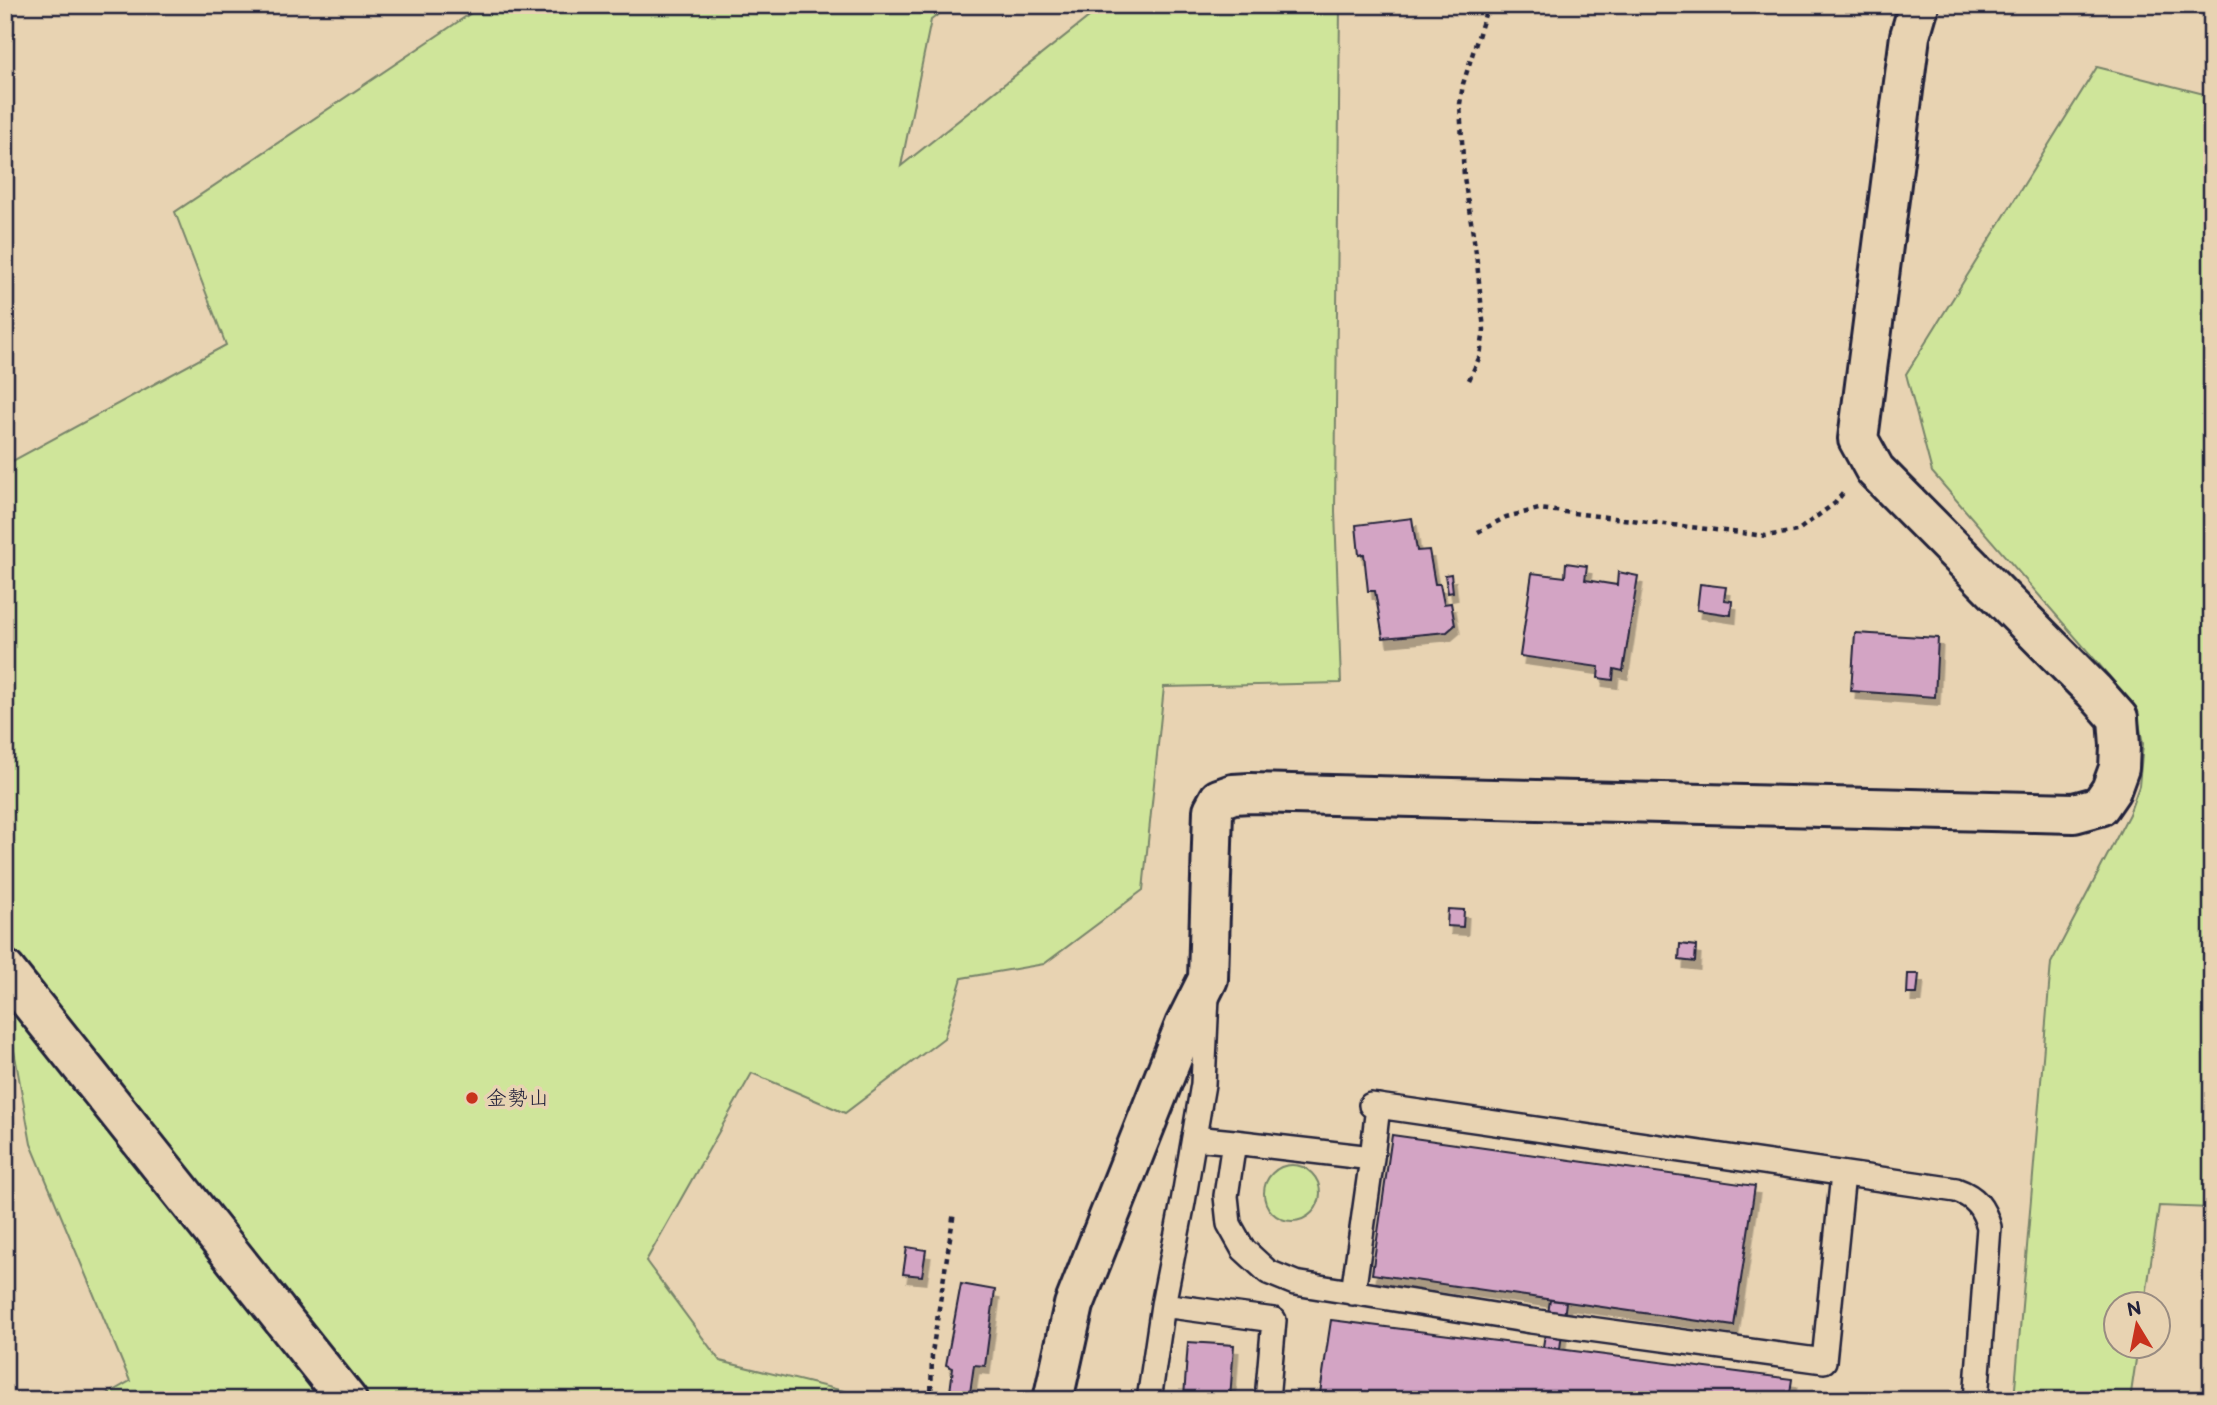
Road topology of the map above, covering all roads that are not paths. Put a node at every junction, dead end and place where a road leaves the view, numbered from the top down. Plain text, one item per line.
1 (1919, 5) edge
2 (5, 970) edge
3 (1208, 979) junction
4 (1194, 1138) junction
5 (1234, 1142) junction
6 (1372, 1158) junction
7 (1843, 1174) junction
8 (1353, 1293) junction
9 (1163, 1305) junction
10 (347, 1400) edge
11 (1053, 1400) edge
12 (1149, 1400) edge
13 (1267, 1400) edge
14 (1976, 1400) edge

1 - 3 street
2 - 10 street
3 - 4 lane
3 - 11 street
4 - 5 lane
4 - 9 lane
5 - 6 lane
5 - 8 lane
6 - 7 lane
6 - 8 lane
7 - 8 lane
7 - 14 lane
9 - 12 lane
9 - 13 lane

